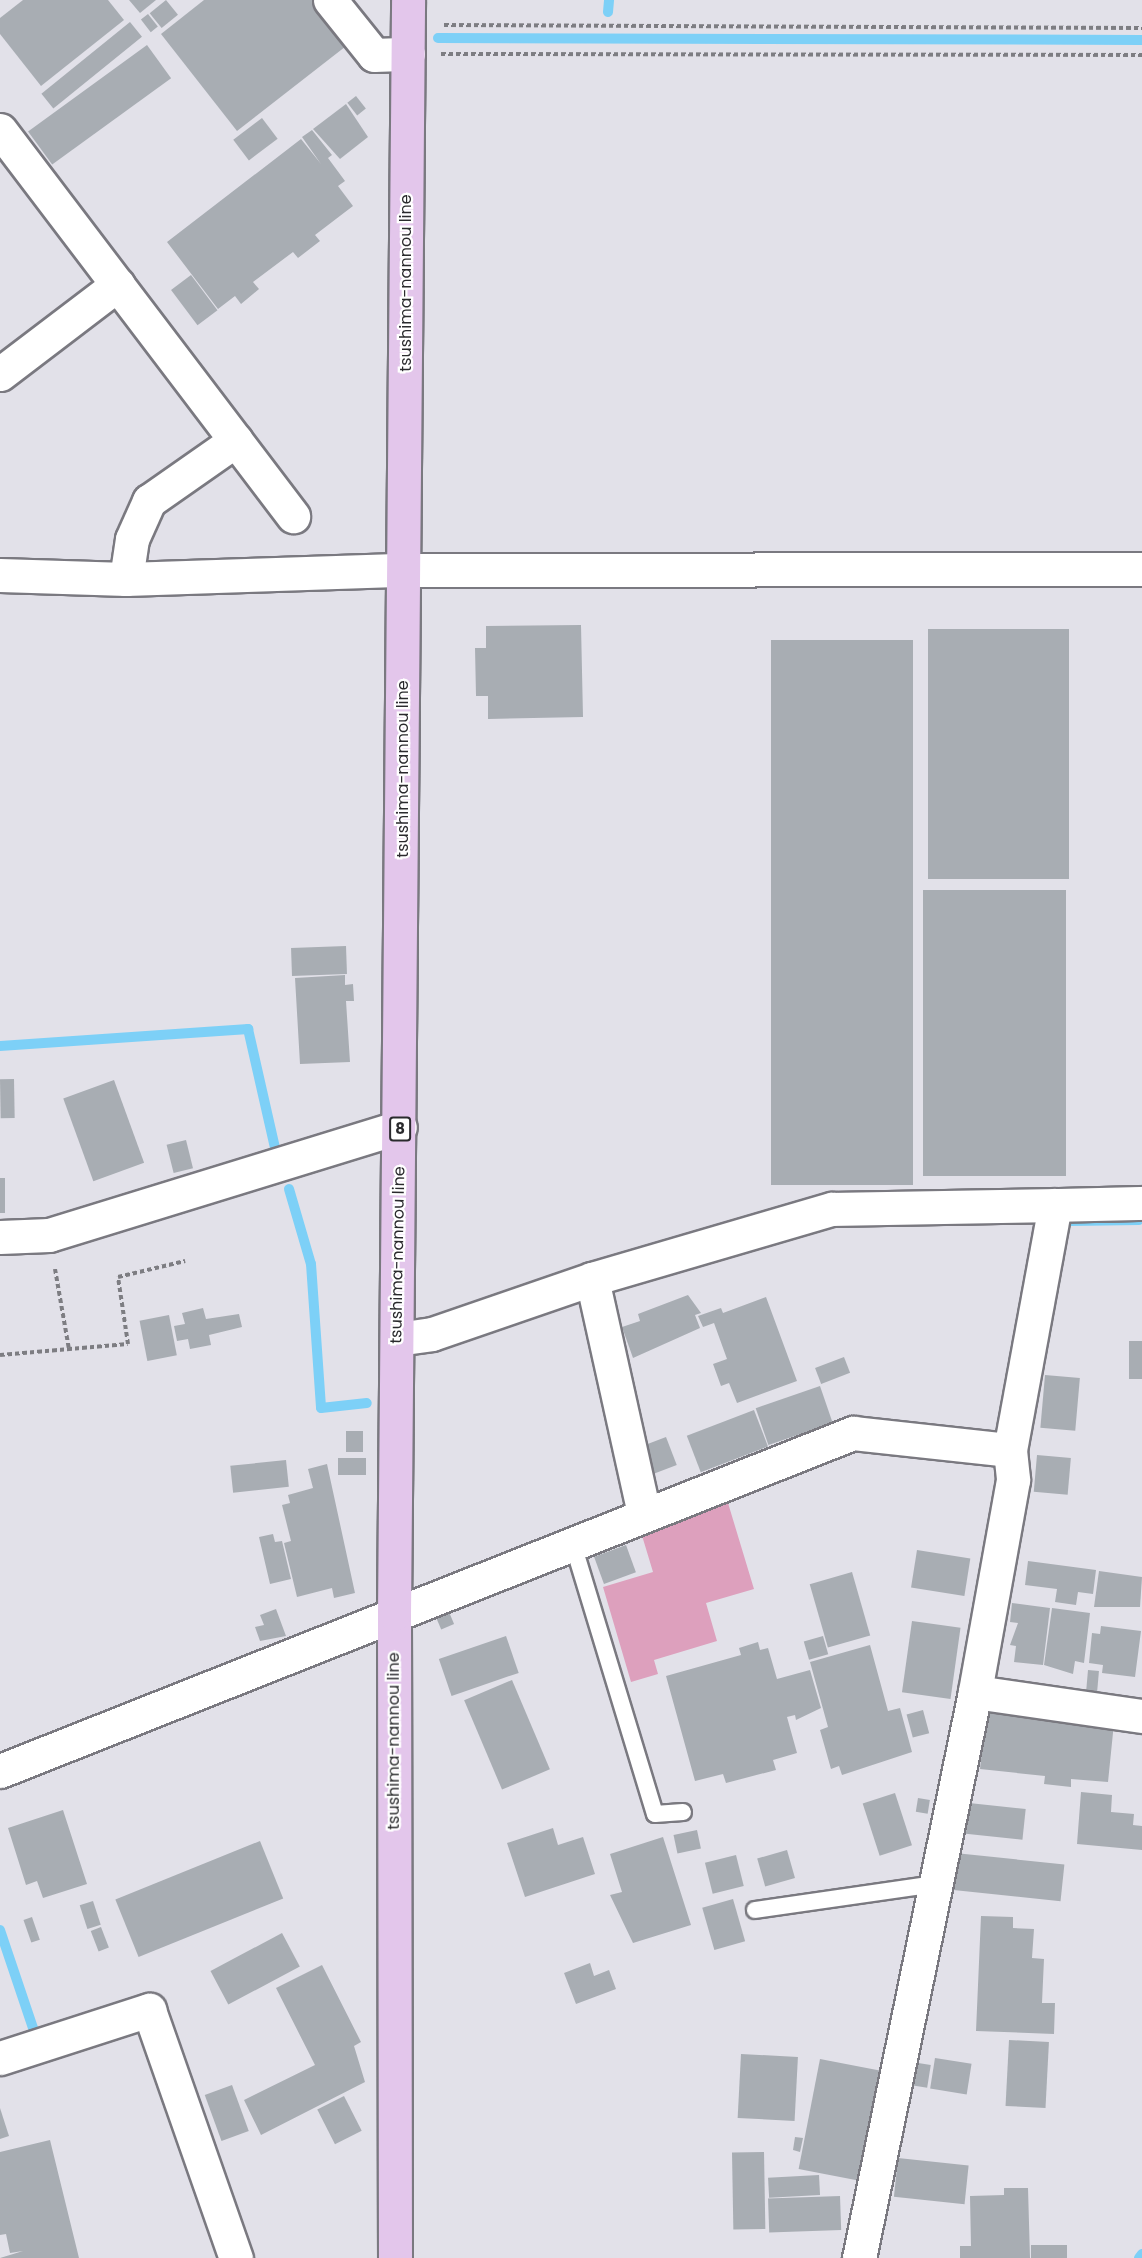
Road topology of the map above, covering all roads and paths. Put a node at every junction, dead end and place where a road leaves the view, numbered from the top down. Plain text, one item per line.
1 (330, 0) edge
2 (408, 26) edge
3 (1142, 28) edge
4 (1142, 55) edge
5 (0, 130) edge
6 (118, 284) junction
7 (0, 374) edge
8 (236, 440) junction
9 (293, 516) dead end
10 (1142, 569) edge
11 (404, 570) junction
12 (0, 575) edge
13 (126, 579) junction
14 (400, 1127) junction
15 (1142, 1203) edge
16 (1055, 1205) junction
17 (49, 1235) junction
18 (0, 1237) edge
19 (185, 1260) dead end
20 (592, 1279) junction
21 (397, 1339) junction
22 (69, 1349) junction
23 (0, 1354) edge
24 (1010, 1450) junction
25 (644, 1513) junction
26 (572, 1541) junction
27 (394, 1614) junction
28 (975, 1692) junction
29 (1142, 1716) edge
30 (0, 1771) edge
31 (682, 1812) dead end
32 (936, 1884) junction
33 (755, 1910) dead end
34 (0, 2058) edge
35 (236, 2258) edge
36 (395, 2258) edge
37 (859, 2258) edge

1 - 2 street
2 - 3 path
2 - 4 path
2 - 11 main road, tsushima-nannou line / 8
5 - 6 street
6 - 7 street
6 - 8 street
8 - 9 street
8 - 13 street
10 - 11 street
11 - 13 street
11 - 14 main road, tsushima-nannou line / 8
12 - 13 street
14 - 17 street
14 - 21 main road, tsushima-nannou line / 8
15 - 16 street
16 - 20 street
16 - 24 street
17 - 18 street
17 - 22 path
19 - 22 path
20 - 21 street
20 - 25 street
21 - 27 main road, tsushima-nannou line / 8
22 - 23 path
24 - 25 street
24 - 28 street
25 - 26 street
26 - 27 street
26 - 31 lane
27 - 30 street
27 - 36 main road, tsushima-nannou line / 8
28 - 29 street
28 - 32 street
32 - 33 lane
32 - 37 street
34 - 35 street

